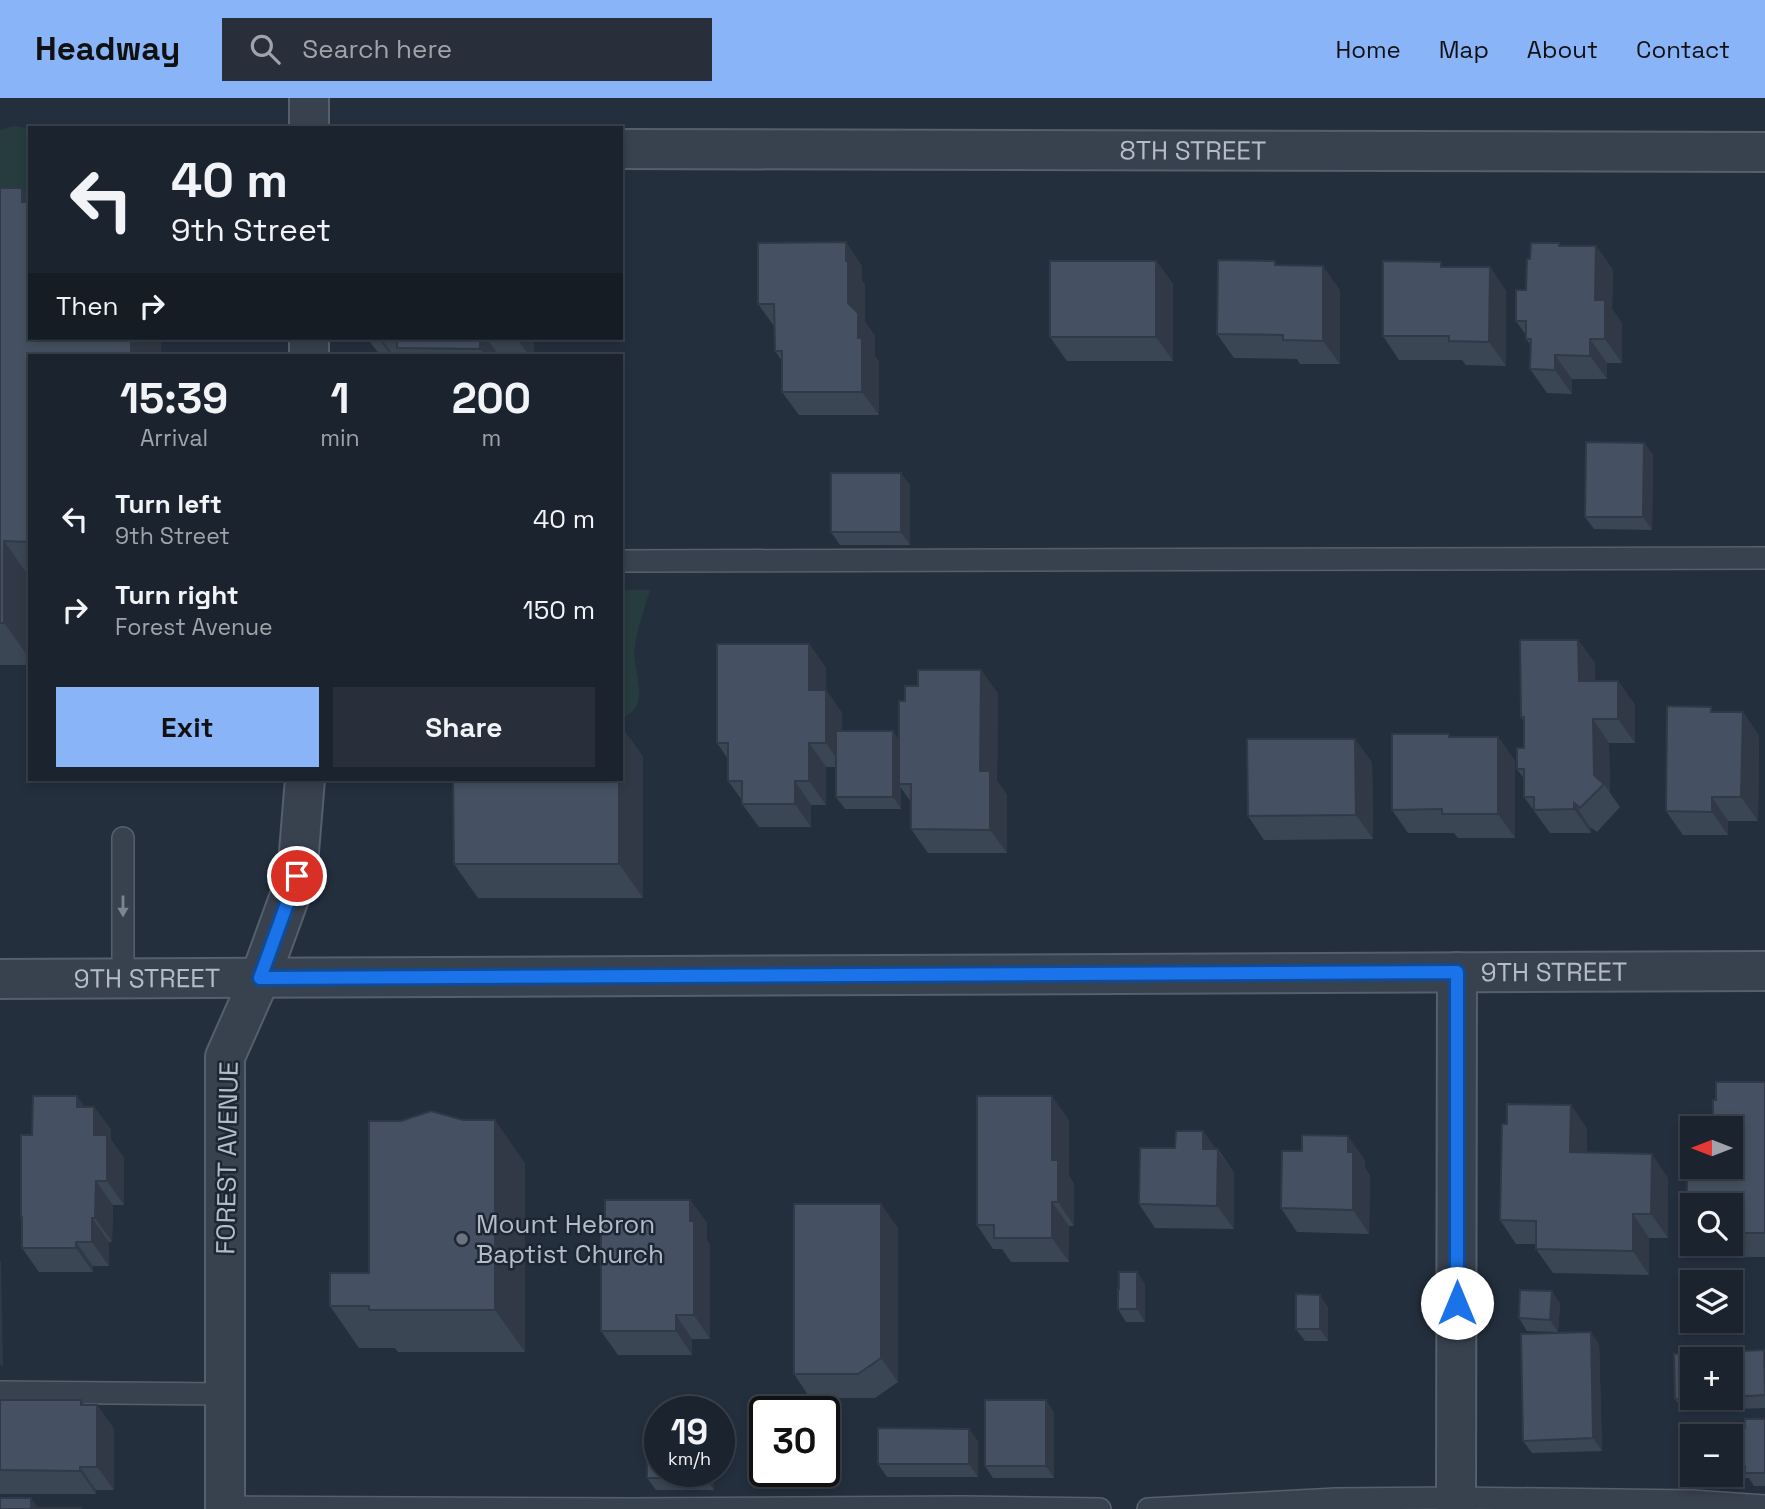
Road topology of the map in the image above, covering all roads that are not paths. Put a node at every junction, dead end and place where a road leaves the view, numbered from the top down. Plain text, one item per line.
1 (309, 98) edge
2 (309, 126) edge
3 (623, 149) edge
4 (1765, 152) edge
5 (1765, 558) edge
6 (623, 561) edge
7 (305, 781) edge
8 (123, 838) dead end
9 (1765, 971) edge
10 (1457, 972) junction
11 (260, 978) junction
12 (0, 979) edge
13 (123, 979) junction
14 (0, 1392) edge
15 (225, 1394) junction
16 (1456, 1503) edge
17 (1765, 1506) edge
18 (225, 1508) edge
19 (1100, 1509) edge
20 (1148, 1509) edge

1 - 2 street
3 - 4 street, 8TH STREET
5 - 6 lane
7 - 11 street, FOREST AVENUE
8 -> 13 lane
9 - 10 street, 9TH STREET
10 - 11 street, 9TH STREET
10 - 16 street
11 - 13 street, 9TH STREET
11 - 15 street, FOREST AVENUE
12 - 13 street, 9TH STREET
14 - 15 lane
15 - 18 street, FOREST AVENUE
16 - 17 lane
16 - 20 lane
18 - 19 lane

